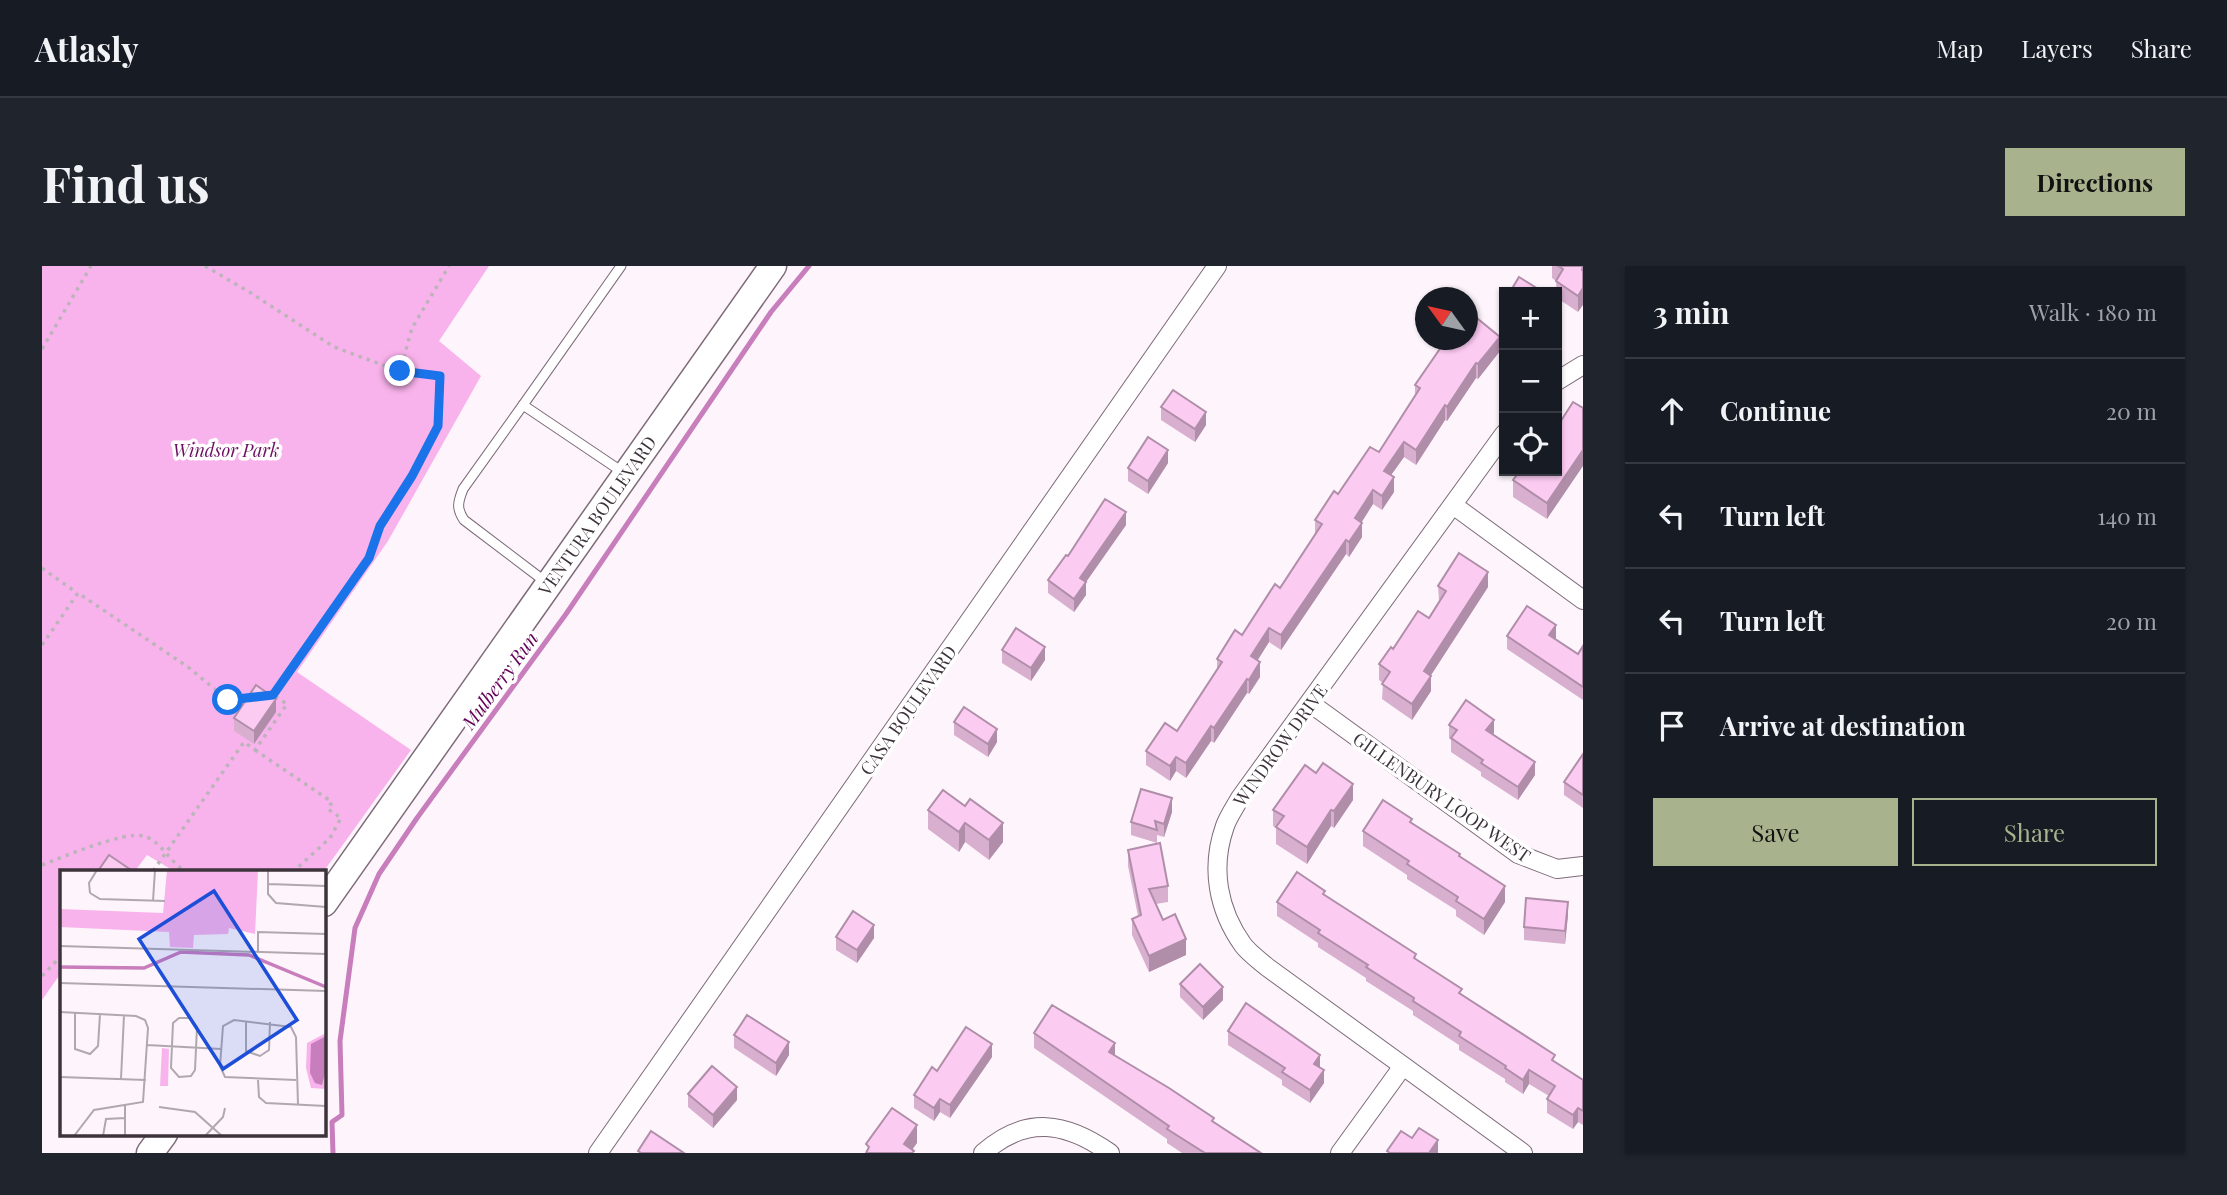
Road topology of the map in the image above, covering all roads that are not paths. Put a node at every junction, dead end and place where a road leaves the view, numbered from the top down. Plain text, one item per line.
1 (621, 266) edge
2 (774, 266) edge
3 (1217, 266) edge
4 (1583, 365) edge
5 (1562, 378) edge
6 (523, 405) junction
7 (1499, 442) edge
8 (626, 474) junction
9 (1453, 505) junction
10 (548, 584) junction
11 (1583, 600) edge
12 (1310, 703) junction
13 (1583, 866) edge
14 (326, 900) edge
15 (1403, 1066) junction
16 (163, 1136) edge
17 (150, 1153) edge
18 (598, 1153) edge
19 (983, 1153) edge
20 (1110, 1153) edge
21 (1340, 1153) edge
22 (1523, 1153) edge

1 - 6 lane
2 - 8 street, VENTURA BOULEVARD
3 - 18 street, CASA BOULEVARD
4 - 5 street
6 - 8 lane
6 - 10 lane
7 - 9 street, WINDROW DRIVE
8 - 10 street, VENTURA BOULEVARD
9 - 11 street
9 - 12 street, WINDROW DRIVE
10 - 14 street, VENTURA BOULEVARD
12 - 13 street, GILLENBURY LOOP WEST
12 - 15 street, WINDROW DRIVE
15 - 21 street
15 - 22 street, WINDROW DRIVE
16 - 17 street
19 - 20 street

